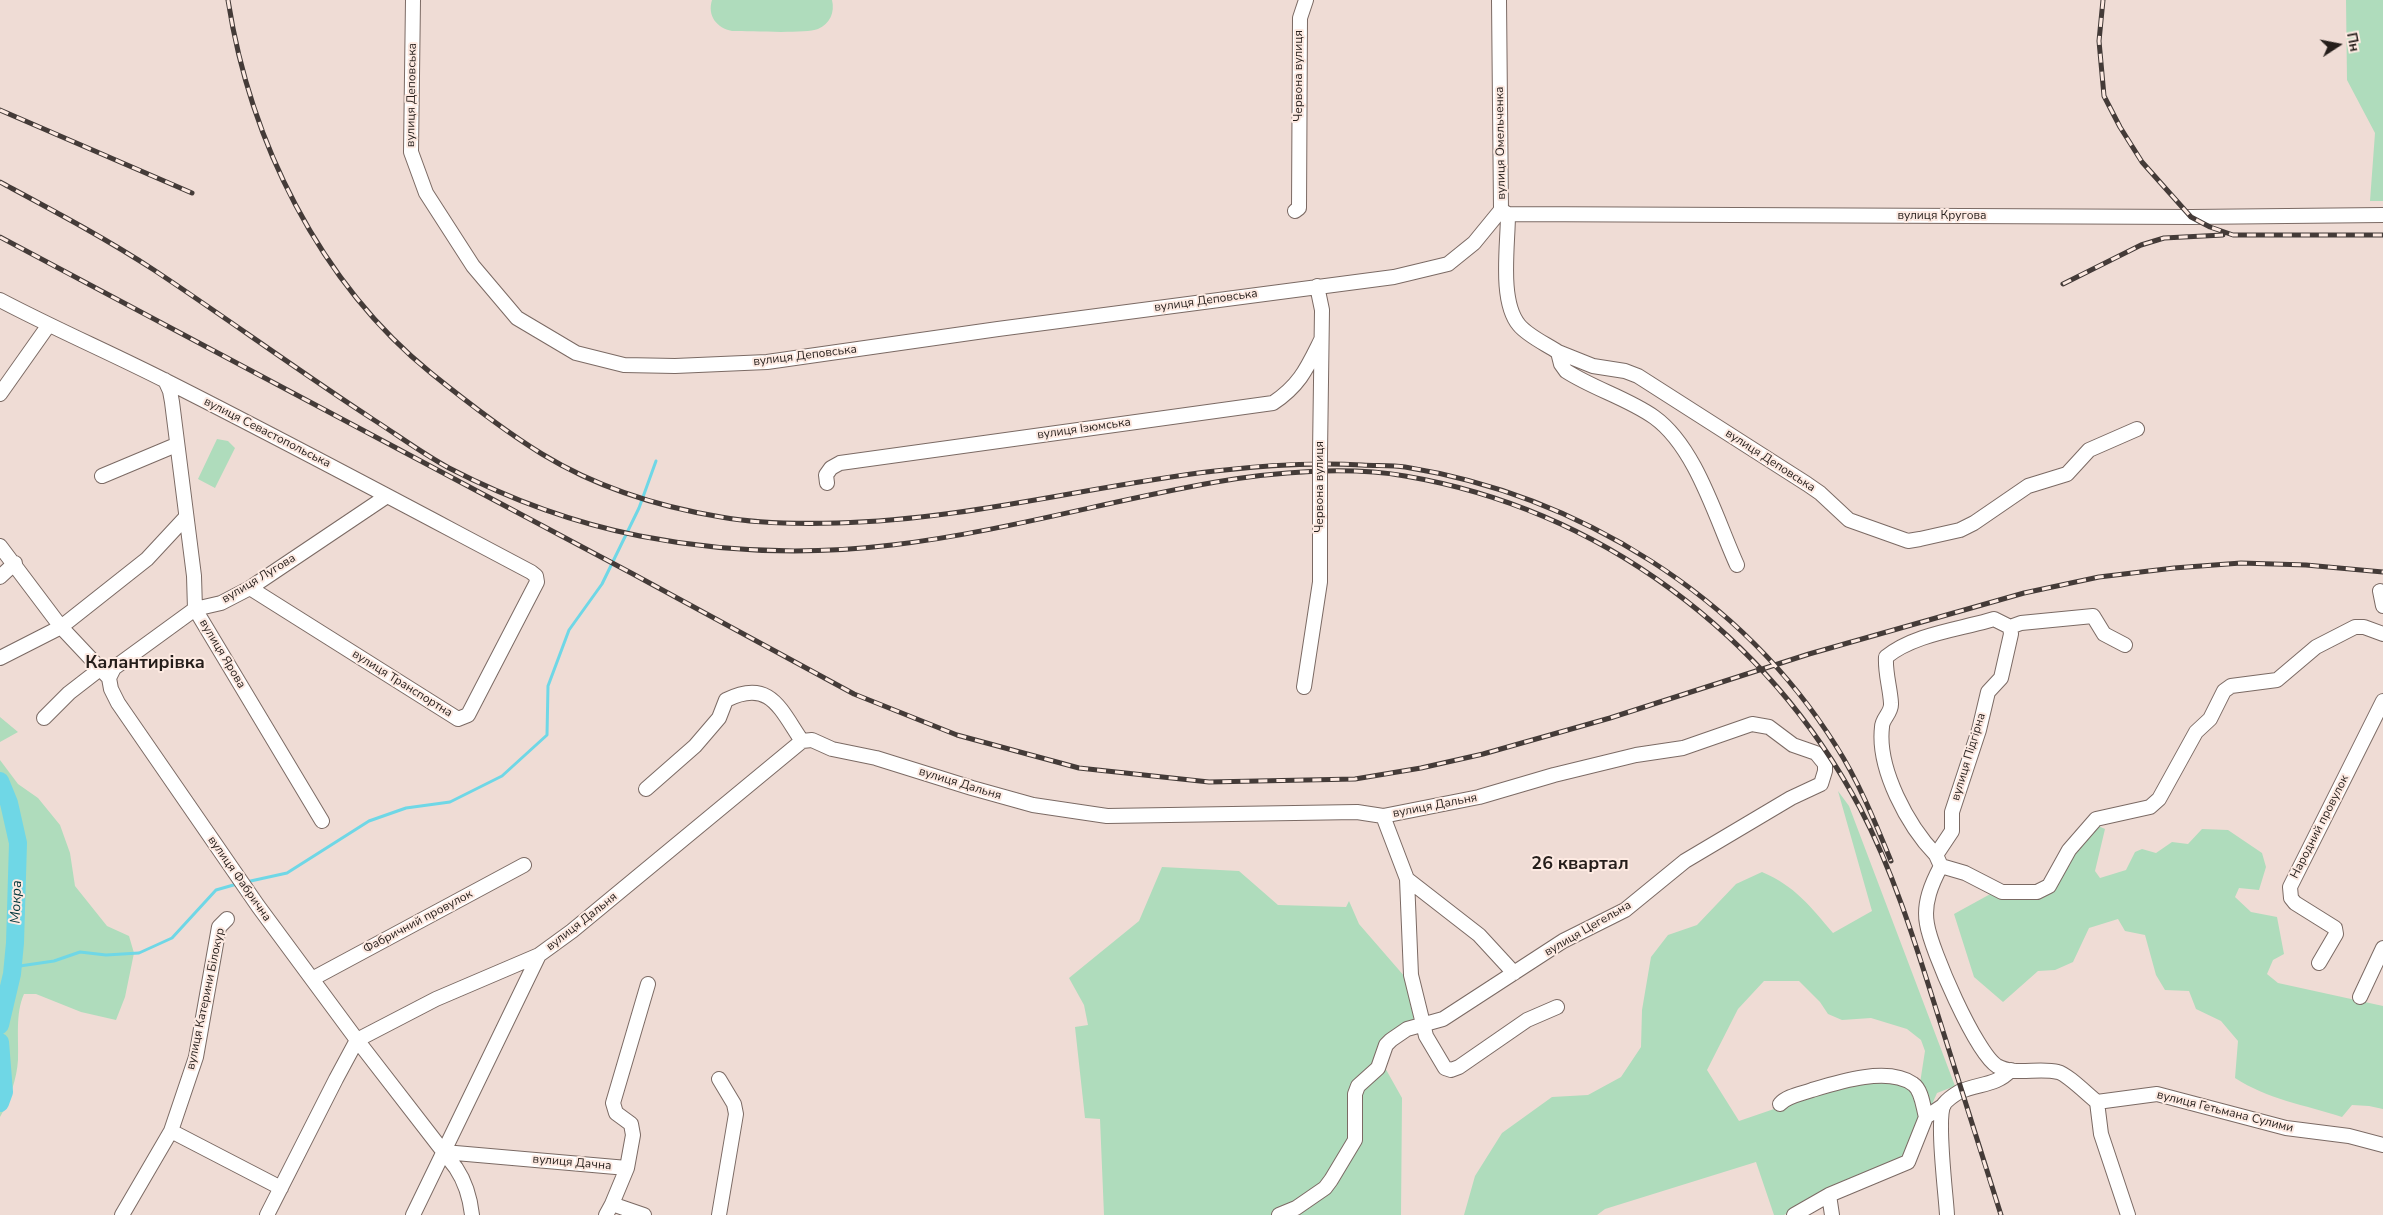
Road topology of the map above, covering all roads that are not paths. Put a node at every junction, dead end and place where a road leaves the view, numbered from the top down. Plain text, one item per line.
1 (413, 0) edge
2 (1306, 0) edge
3 (1499, 0) edge
4 (1295, 211) dead end
5 (1505, 212) junction
6 (2383, 215) edge
7 (1448, 264) joint
8 (1317, 286) junction
9 (0, 300) edge
10 (48, 326) junction
11 (1321, 340) junction
12 (1558, 352) junction
13 (165, 380) junction
14 (0, 394) edge
15 (2137, 429) dead end
16 (176, 446) junction
17 (102, 476) dead end
18 (827, 482) dead end
19 (388, 496) junction
20 (186, 518) junction
21 (0, 546) edge
22 (15, 563) junction
23 (1737, 566) dead end
24 (531, 572) joint
25 (0, 577) edge
26 (250, 588) junction
27 (2380, 590) dead end
28 (2383, 606) edge
29 (195, 609) junction
30 (61, 626) junction
31 (2010, 627) junction
32 (2383, 634) edge
33 (2125, 645) dead end
34 (0, 658) edge
35 (104, 674) junction
36 (1304, 687) dead end
37 (2383, 701) edge
38 (44, 718) dead end
39 (802, 741) junction
40 (1825, 771) joint
41 (646, 789) dead end
42 (1383, 816) junction
43 (322, 820) dead end
44 (1939, 861) junction
45 (524, 865) dead end
46 (1407, 879) junction
47 (228, 919) dead end
48 (2383, 948) edge
49 (539, 955) junction
50 (2319, 963) dead end
51 (1514, 973) junction
52 (312, 979) junction
53 (648, 984) dead end
54 (2360, 997) dead end
55 (1557, 1007) dead end
56 (1422, 1024) junction
57 (357, 1040) junction
58 (2011, 1070) junction
59 (719, 1079) dead end
60 (2096, 1102) junction
61 (1780, 1104) dead end
62 (1944, 1105) junction
63 (1926, 1116) junction
64 (171, 1131) junction
65 (2383, 1145) edge
66 (444, 1152) junction
67 (627, 1168) junction
68 (281, 1188) junction
69 (1829, 1195) junction
70 (609, 1209) edge
71 (122, 1215) edge
72 (267, 1215) edge
73 (413, 1215) edge
74 (472, 1215) edge
75 (644, 1215) edge
76 (719, 1215) edge
77 (1279, 1215) edge
78 (1794, 1215) edge
79 (1832, 1215) edge
80 (1947, 1215) edge
81 (2128, 1215) edge

1 - 8 street, вулиця Деповська
2 - 4 street, Червона вулиця
3 - 5 street, вулиця Омельченка
5 - 6 street, вулиця Кругова
5 - 7 street, вулиця Омельченка
5 - 12 street, вулиця Деповська
7 - 8 street, вулиця Деповська
8 - 11 street, Червона вулиця
9 - 10 street, вулиця Севастопольська
10 - 13 street, вулиця Севастопольська
10 - 14 street
11 - 18 street, вулиця Ізюмська
11 - 36 street, Червона вулиця, bridge
12 - 15 street, вулиця Деповська
12 - 23 street, вулиця Деповська
13 - 16 street, вулиця Ярова
13 - 19 street, вулиця Севастопольська
16 - 17 street
16 - 20 street, вулиця Ярова
19 - 24 street, вулиця Севастопольська
19 - 26 street, вулиця Лугова
20 - 29 street, вулиця Ярова
20 - 30 street
21 - 22 street, вулиця Фабрична
22 - 25 street
22 - 30 street, вулиця Фабрична
24 - 26 street, вулиця Транспортна
26 - 29 street, вулиця Лугова
27 - 28 street
29 - 35 street, вулиця Лугова
29 - 43 street, вулиця Ярова
30 - 34 street
30 - 35 street, вулиця Фабрична
31 - 33 street
31 - 44 street, вулиця Підгірна
31 - 44 street
32 - 44 street
35 - 38 street, вулиця Лугова
35 - 52 street, вулиця Фабрична
37 - 50 street, Народний провулок
39 - 41 street
39 - 42 street, вулиця Дальня
39 - 49 street, вулиця Дальня
40 - 42 street, вулиця Дальня
40 - 51 street, вулиця Цегельна
42 - 46 street
44 - 58 street, вулиця Підгірна
45 - 52 street, Фабричний провулок
46 - 51 street
46 - 56 street
47 - 64 street, вулиця Катерини Білокур
48 - 54 street
49 - 57 street, вулиця Дальня
49 - 66 street
51 - 56 street, вулиця Цегельна
52 - 57 street, вулиця Фабрична
53 - 67 street
55 - 56 street
56 - 77 street, вулиця Цегельна
57 - 66 street, вулиця Фабрична
57 - 68 street
58 - 60 street
58 - 62 street
59 - 76 street
60 - 65 street, вулиця Гетьмана Сулими
60 - 81 street
61 - 63 street
62 - 63 street
62 - 80 street
63 - 69 street
64 - 68 street
64 - 71 street, вулиця Катерини Білокур
66 - 67 street, вулиця Дачна
66 - 73 street
66 - 74 street, вулиця Фабрична
67 - 70 street, вулиця Дачна
68 - 72 street
69 - 78 street
69 - 79 street
70 - 75 street, вулиця Дачна

